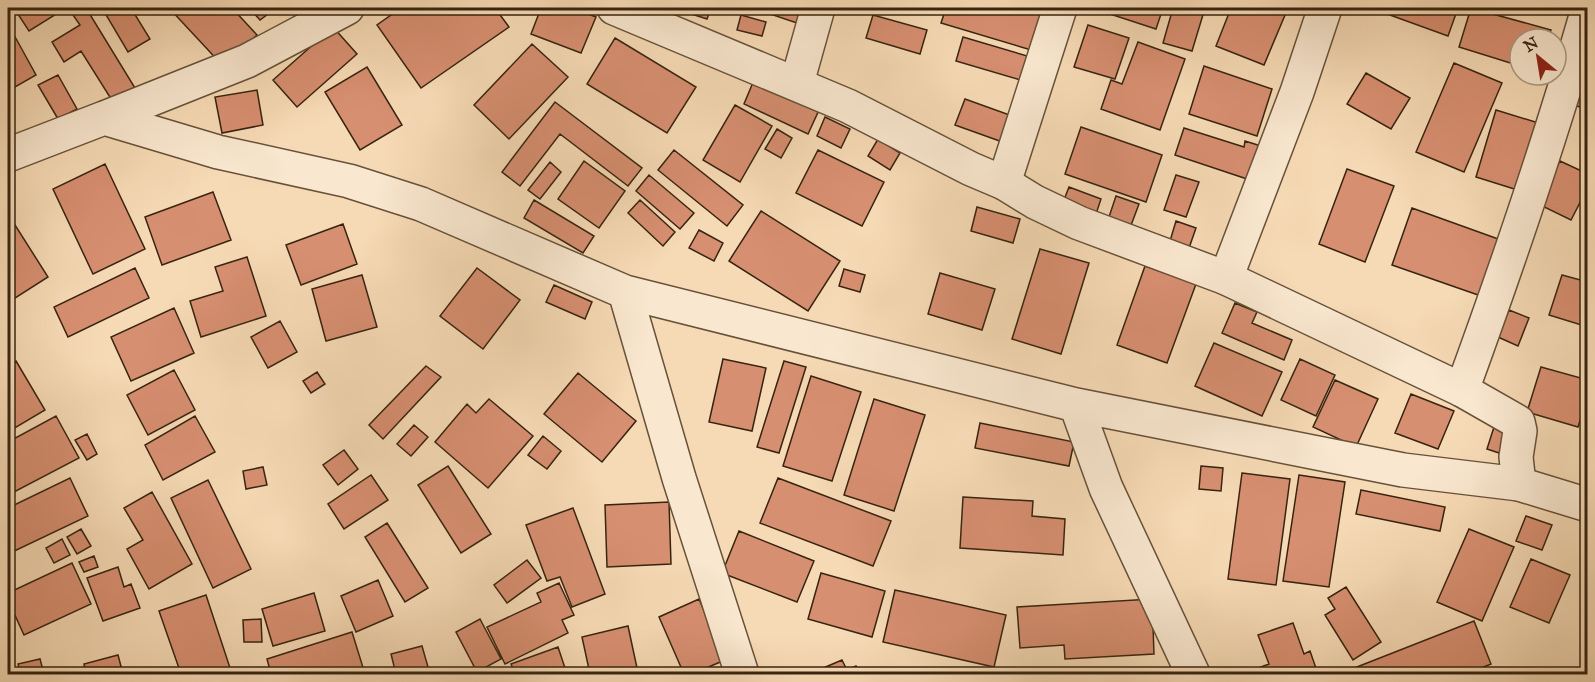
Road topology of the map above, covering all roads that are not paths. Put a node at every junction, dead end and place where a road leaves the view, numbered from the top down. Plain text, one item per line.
1 (347, 8) edge
2 (614, 8) edge
3 (818, 8) edge
4 (1060, 8) edge
5 (1325, 8) edge
6 (1587, 9) edge
7 (797, 83) junction
8 (104, 118) junction
9 (8, 155) edge
10 (1004, 183) junction
11 (1226, 278) junction
12 (625, 292) junction
13 (1462, 390) junction
14 (1076, 405) junction
15 (1519, 484) junction
16 (1587, 505) edge
17 (742, 675) edge
18 (1193, 675) edge

1 - 8 street
2 - 7 street
3 - 7 street
4 - 10 street
5 - 11 street
6 - 13 street
7 - 10 street
8 - 9 street
8 - 12 street
10 - 11 street
11 - 13 street
12 - 14 street
12 - 17 street
13 - 15 street
14 - 15 street
14 - 18 street
15 - 16 street

